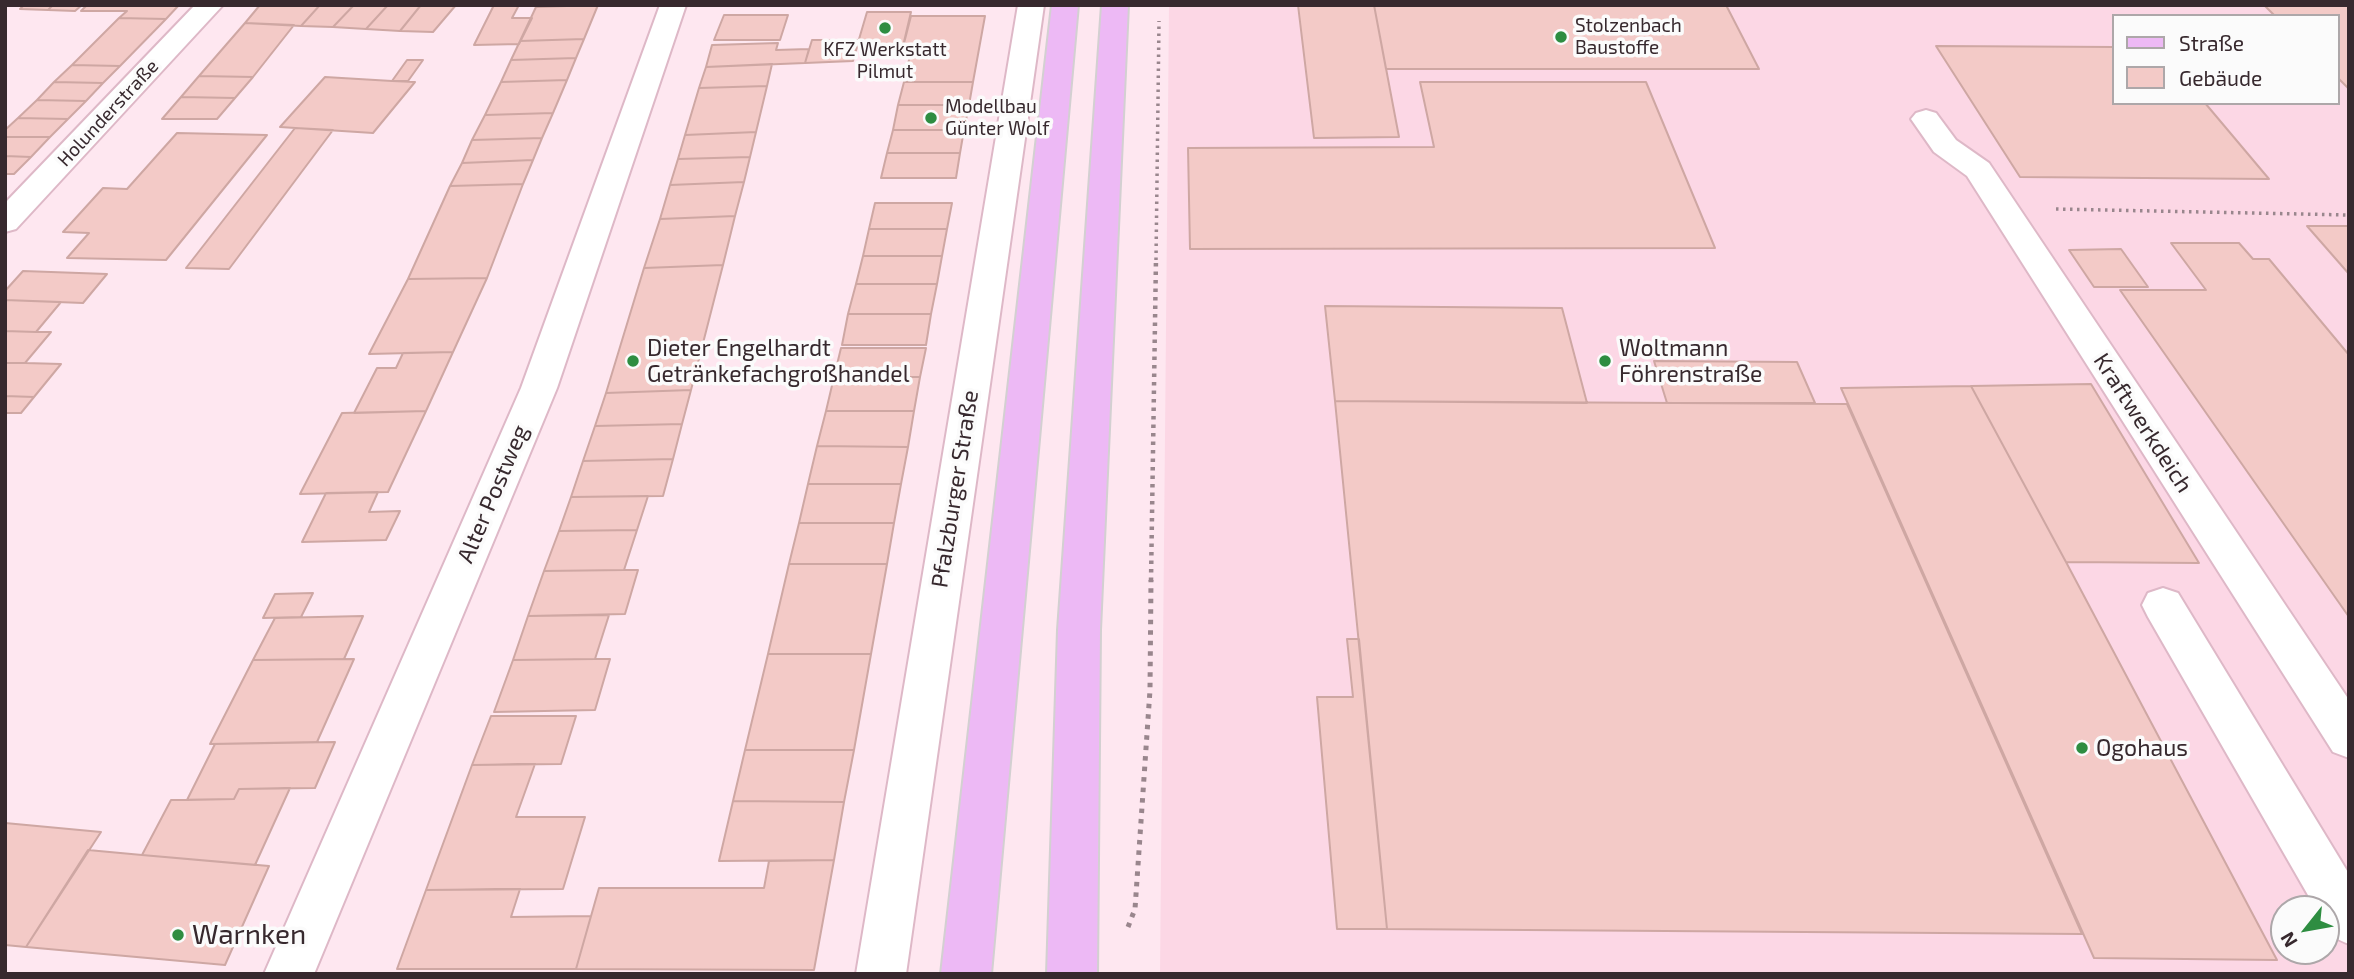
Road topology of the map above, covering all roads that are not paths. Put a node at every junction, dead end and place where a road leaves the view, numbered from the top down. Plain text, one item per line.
1 (210, 5) edge
2 (673, 5) edge
3 (1031, 5) edge
4 (1065, 5) edge
5 (1115, 5) edge
6 (1926, 119) dead end
7 (5, 222) edge
8 (2163, 605) dead end
9 (2349, 738) edge
10 (2349, 920) edge
11 (289, 974) edge
12 (881, 974) edge
13 (966, 974) edge
14 (1072, 974) edge

1 - 7 street, Holunderstraße
2 - 11 street, Alter Postweg
3 - 12 street, Pfalzburger Straße
4 - 13 main road
5 - 14 main road
6 - 9 street, Kraftwerkdeich
8 - 10 street

